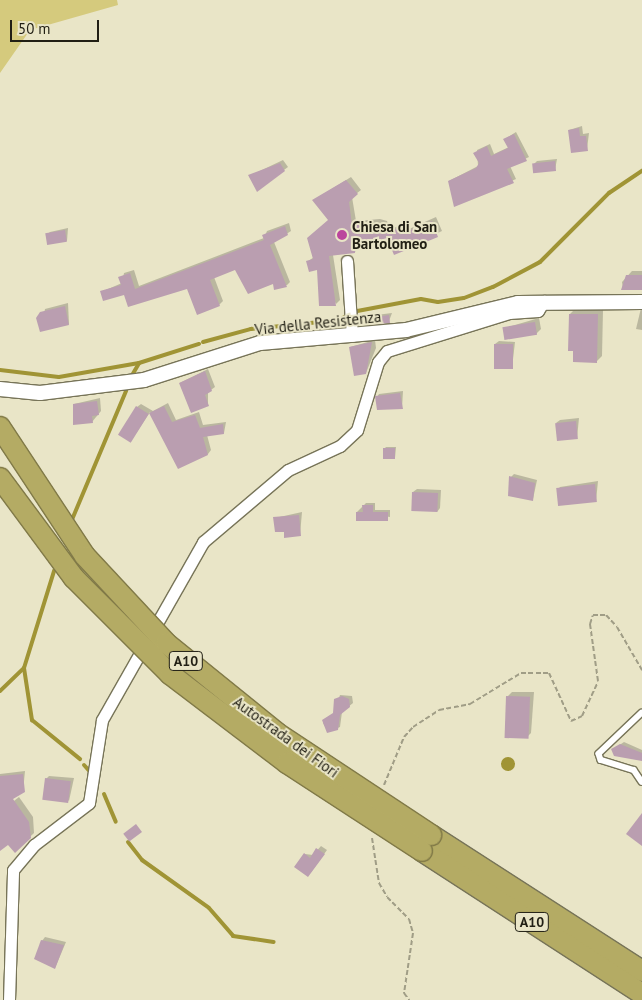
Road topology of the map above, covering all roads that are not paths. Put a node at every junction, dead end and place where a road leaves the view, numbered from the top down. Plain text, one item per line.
1 (347, 261) dead end
2 (544, 301) junction
3 (642, 302) edge
4 (352, 336) junction
5 (0, 389) edge
6 (0, 427) edge
7 (0, 478) edge
8 (642, 713) edge
9 (642, 782) edge
10 (426, 843) junction
11 (642, 971) edge
12 (642, 994) edge
13 (9, 1000) edge

1 - 4 street
2 - 3 street, Via della Resistenza
2 - 4 street, Via della Resistenza
2 - 13 street
4 - 5 street, Via della Resistenza
6 - 10 highway, Autostrada dei Fiori / A10, bridge
7 - 10 highway, Autostrada dei Fiori / A10, bridge
8 - 9 lane
10 - 11 highway, Autostrada dei Fiori / A10
10 - 12 highway, Autostrada dei Fiori / A10

